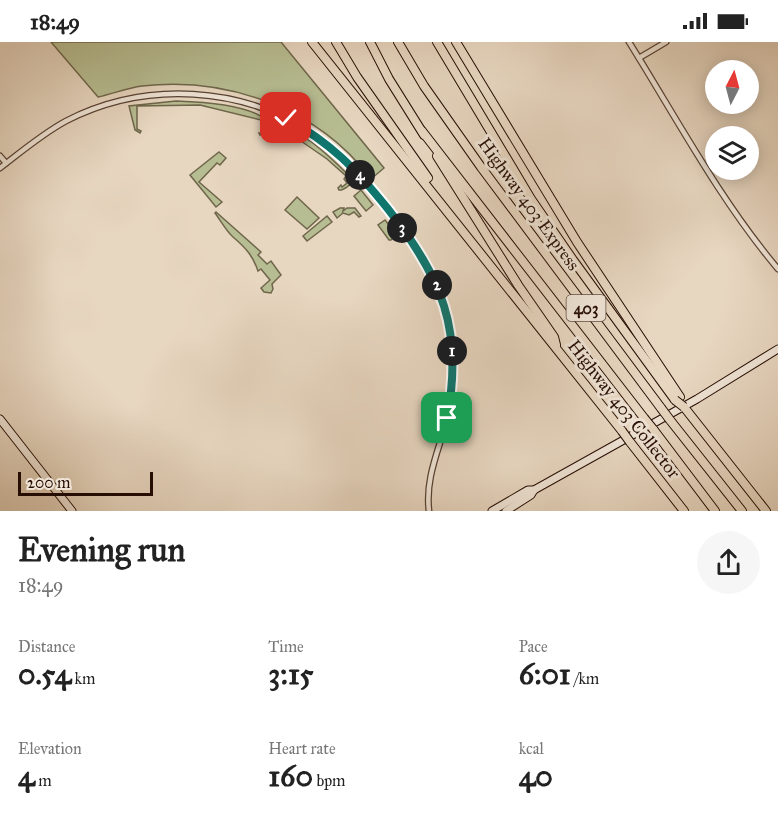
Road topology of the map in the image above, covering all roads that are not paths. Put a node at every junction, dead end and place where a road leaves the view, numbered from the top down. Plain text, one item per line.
1 (312, 42) edge
2 (336, 42) edge
3 (370, 42) edge
4 (398, 42) edge
5 (437, 42) edge
6 (456, 42) edge
7 (462, 42) edge
8 (629, 42) edge
9 (666, 42) edge
10 (639, 58) junction
11 (488, 95) junction
12 (422, 131) junction
13 (0, 156) edge
14 (6, 163) junction
15 (0, 168) edge
16 (450, 213) junction
17 (778, 269) edge
18 (556, 349) junction
19 (778, 349) edge
20 (677, 399) junction
21 (0, 419) edge
22 (534, 490) junction
23 (72, 511) edge
24 (429, 511) edge
25 (492, 511) edge
26 (506, 511) edge
27 (684, 511) edge
28 (715, 511) edge
29 (742, 511) edge
30 (766, 511) edge

1 - 16 highway
2 - 16 highway
3 - 12 highway, 403
4 - 29 highway, Highway 403 Express / 403, bridge
5 - 20 highway
6 - 11 highway
7 - 11 highway
8 - 10 street
9 - 10 street
10 - 17 street
11 - 20 highway
12 - 18 highway
12 - 28 highway, Highway 403 Express / 403, bridge
13 - 14 street
14 - 15 street
14 - 24 street
16 - 18 highway, Highway 403 Collector / 403
18 - 27 highway, Highway 403 Collector / 403, bridge
19 - 22 street
20 - 30 highway, bridge
21 - 23 street
22 - 25 street
22 - 26 street

